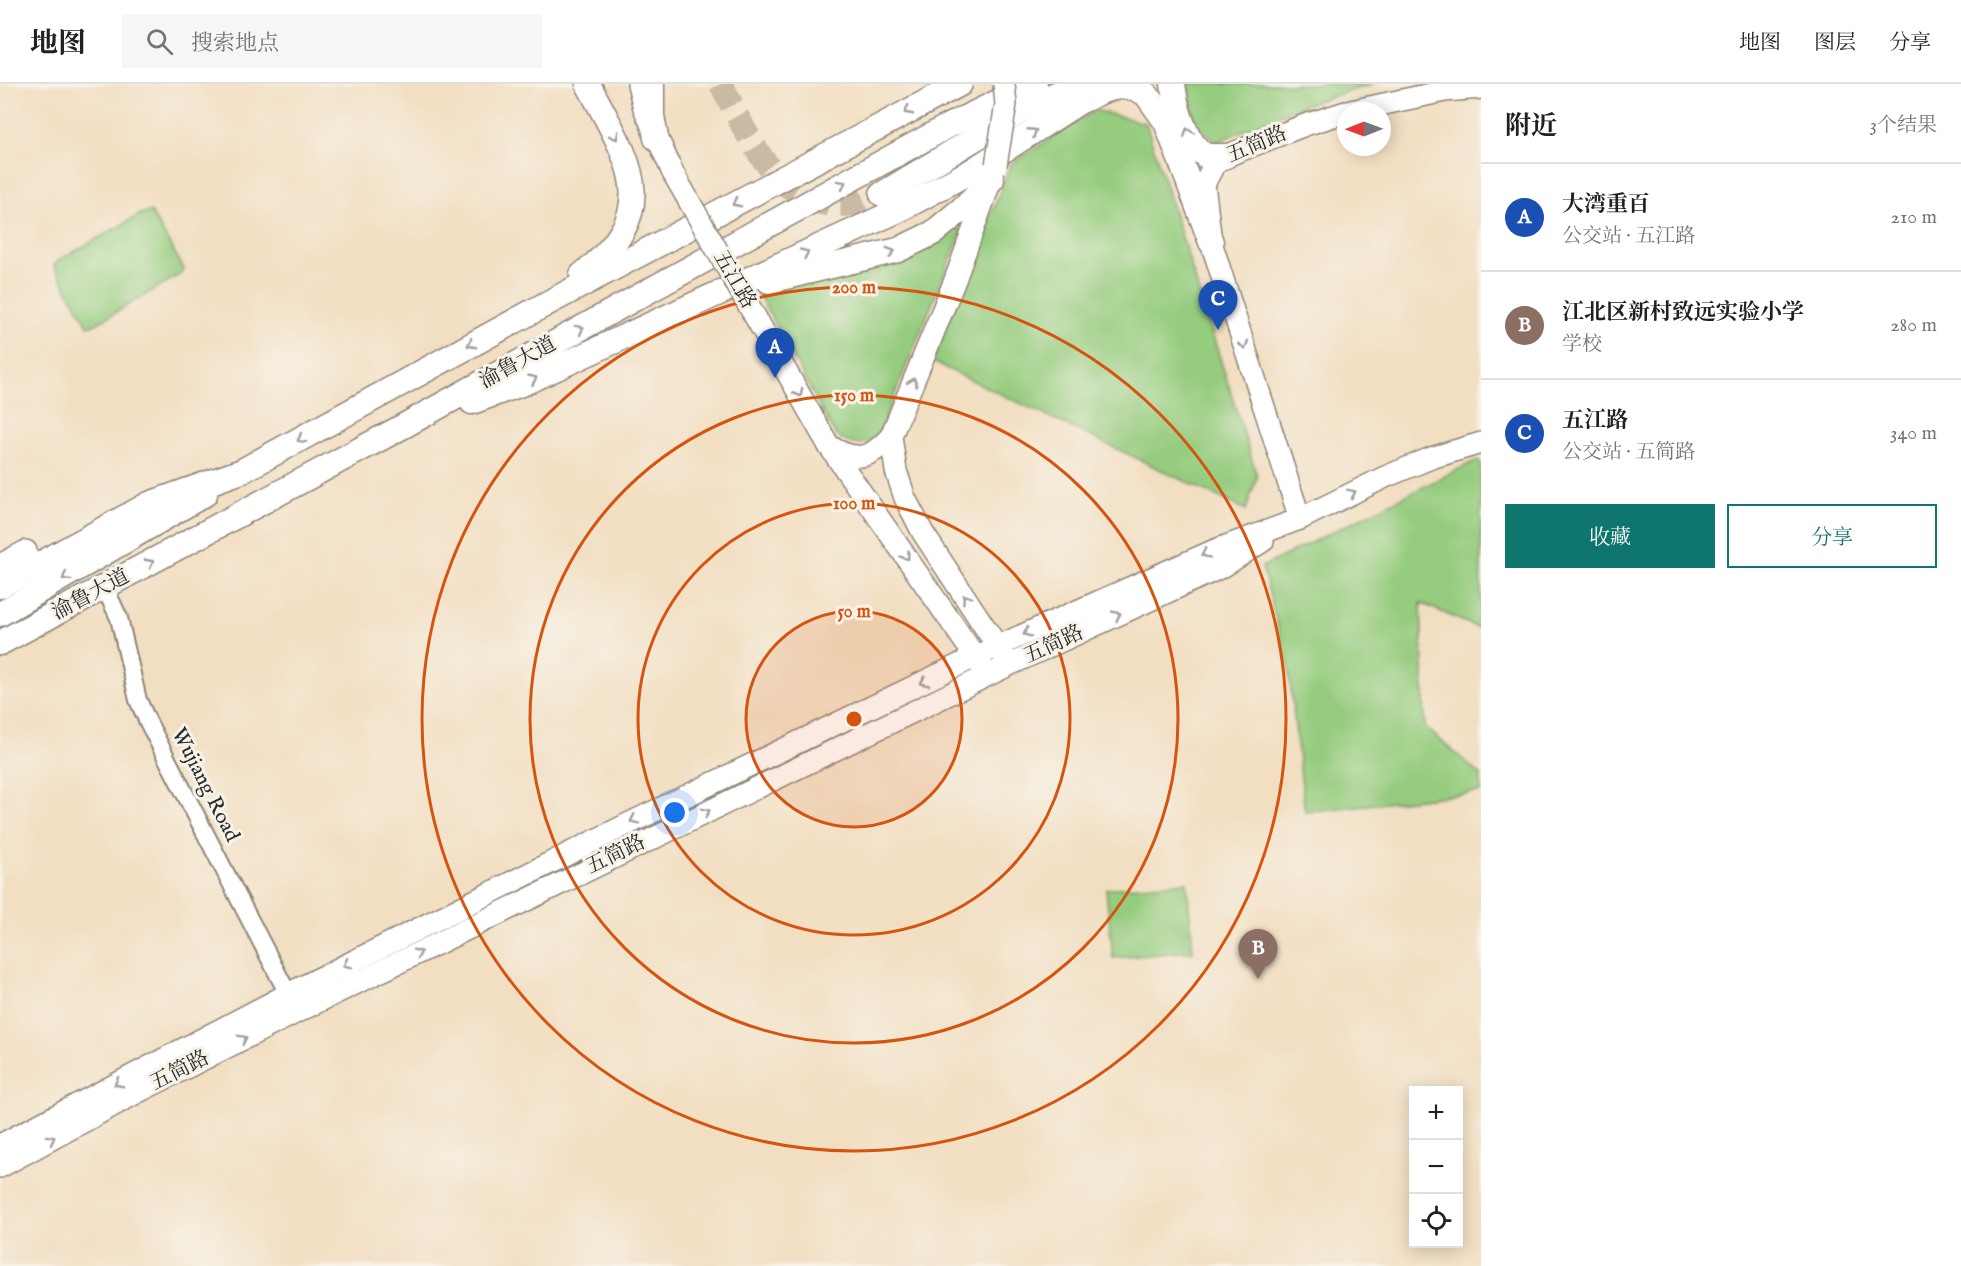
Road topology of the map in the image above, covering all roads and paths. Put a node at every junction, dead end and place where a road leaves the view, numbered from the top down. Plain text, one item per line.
1 (588, 84) edge
2 (638, 84) edge
3 (652, 84) edge
4 (960, 84) edge
5 (1004, 84) edge
6 (1035, 84) edge
7 (1079, 84) edge
8 (1173, 84) edge
9 (1481, 88) edge
10 (1391, 102) edge
11 (1337, 115) edge
12 (656, 138) junction
13 (1226, 156) junction
14 (994, 172) junction
15 (882, 194) tunnel mouth
16 (1211, 243) junction
17 (711, 295) junction
18 (546, 304) junction
19 (400, 428) junction
20 (891, 436) junction
21 (1481, 443) edge
22 (829, 446) junction
23 (242, 471) junction
24 (1299, 519) junction
25 (26, 551) dead end
26 (0, 565) edge
27 (0, 586) edge
28 (105, 588) junction
29 (62, 611) junction
30 (0, 614) edge
31 (0, 643) edge
32 (998, 646) junction
33 (976, 657) junction
34 (0, 660) edge
35 (1009, 665) junction
36 (988, 676) junction
37 (288, 994) junction
38 (0, 1145) edge
39 (0, 1167) edge

1 -> 18 highway
2 - 12 main road, 五江路
3 - 12 highway
4 -> 18 highway, 渝鲁大道
5 - 14 main road, bridge
19 -> 6 highway, 渝鲁大道
7 - 15 highway
13 -> 8 highway
9 - 10 main road
11 - 13 main road, 五简路
12 -> 22 main road, 五江路, bridge
13 - 16 main road, 五简路
17 -> 14 highway
20 -> 14 main road
17 -> 16 highway
16 -> 24 main road, 五简路
19 -> 17 highway
18 -> 23 highway, 渝鲁大道
28 -> 19 highway, 渝鲁大道
20 - 22 main road
32 -> 20 main road
24 -> 21 main road, 五简路
22 -> 33 main road, 五江路
23 - 27 highway, 渝鲁大道
23 -> 30 highway
24 -> 32 main road, 五简路
35 -> 24 main road, 五简路
25 - 26 main road
28 - 29 highway, 渝鲁大道
28 - 37 street, Wujiang Road
29 - 31 highway, 渝鲁大道
29 - 34 highway
32 - 33 main road, 五简路
32 - 35 main road
33 - 36 main road, 五江路
33 -> 37 main road, 五简路
35 - 36 main road, 五简路
39 -> 36 main road, 五简路
37 -> 38 main road, 五简路

